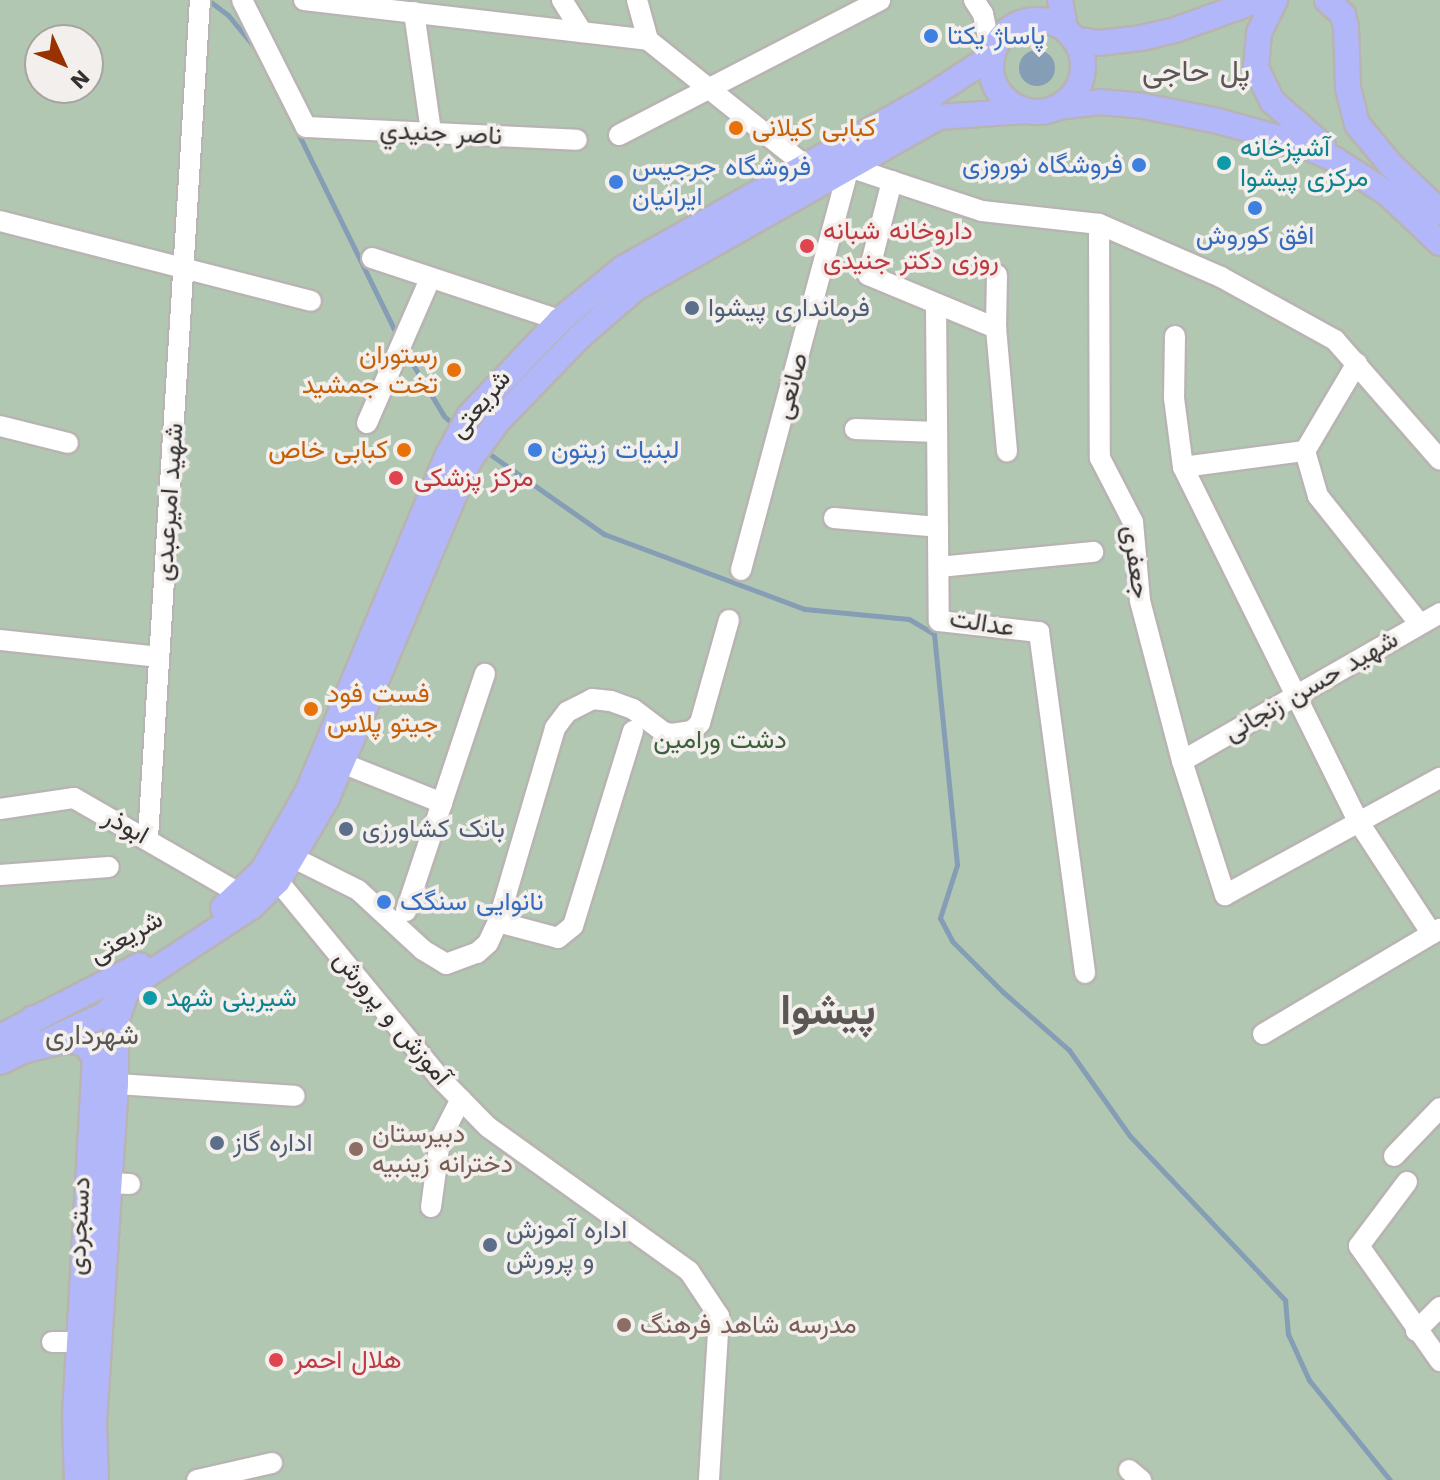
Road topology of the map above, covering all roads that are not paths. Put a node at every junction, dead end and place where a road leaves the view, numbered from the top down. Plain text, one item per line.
1 (200, 0) edge
2 (242, 0) edge
3 (304, 0) edge
4 (562, 0) edge
5 (637, 0) edge
6 (880, 0) edge
7 (974, 0) edge
8 (1060, 0) edge
9 (1259, 0) edge
10 (1275, 0) edge
11 (1327, 0) edge
12 (1026, 11) edge
13 (414, 12) junction
14 (582, 32) junction
15 (1070, 34) junction
16 (648, 40) junction
17 (992, 56) junction
18 (709, 88) junction
19 (1057, 107) junction
20 (1027, 111) junction
21 (431, 132) junction
22 (619, 135) dead end
23 (577, 140) dead end
24 (806, 166) junction
25 (849, 167) junction
26 (1361, 176) junction
27 (892, 181) junction
28 (1440, 212) edge
29 (0, 221) edge
30 (1099, 224) junction
31 (1440, 243) edge
32 (372, 258) dead end
33 (183, 270) junction
34 (997, 275) dead end
35 (430, 279) junction
36 (311, 301) dead end
37 (936, 305) junction
38 (560, 320) junction
39 (996, 328) junction
40 (1175, 336) dead end
41 (1357, 363) junction
42 (367, 423) dead end
43 (0, 426) edge
44 (855, 429) dead end
45 (937, 432) junction
46 (68, 443) dead end
47 (1305, 451) junction
48 (1007, 452) dead end
49 (1440, 460) edge
50 (1183, 467) junction
51 (834, 518) dead end
52 (938, 527) junction
53 (1093, 552) dead end
54 (939, 567) junction
55 (741, 570) dead end
56 (1440, 613) edge
57 (729, 620) dead end
58 (1419, 623) junction
59 (0, 640) edge
60 (159, 657) junction
61 (485, 674) dead end
62 (1294, 696) junction
63 (633, 731) dead end
64 (1182, 761) junction
65 (342, 763) junction
66 (1440, 778) edge
67 (442, 803) junction
68 (0, 809) edge
69 (1358, 821) junction
70 (148, 838) junction
71 (292, 857) junction
72 (109, 867) dead end
73 (0, 875) edge
74 (278, 881) junction
75 (240, 894) junction
76 (406, 911) dead end
77 (498, 922) junction
78 (1436, 932) edge
79 (1085, 973) dead end
80 (138, 981) junction
81 (91, 989) junction
82 (108, 1011) junction
83 (33, 1018) junction
84 (1263, 1034) dead end
85 (0, 1037) edge
86 (116, 1043) junction
87 (46, 1045) junction
88 (0, 1062) edge
89 (105, 1084) junction
90 (295, 1096) dead end
91 (461, 1099) junction
92 (1440, 1108) edge
93 (1394, 1156) dead end
94 (1407, 1182) dead end
95 (431, 1207) dead end
96 (1440, 1307) edge
97 (1416, 1331) junction
98 (52, 1342) dead end
99 (88, 1342) junction
100 (1440, 1361) edge
101 (272, 1463) dead end
102 (77, 1480) edge
103 (96, 1480) edge
104 (197, 1480) edge
105 (709, 1480) edge

1 - 33 street, شهید امیرعبدی
2 - 21 street, ناصر جنيدي
3 - 13 street
4 - 14 street
5 - 16 street
6 - 18 street
7 - 17 street
8 - 15 main road
9 - 15 main road
10 - 26 main road
11 - 28 main road
12 - 15 main road
12 - 17 main road
13 - 14 street
13 - 21 street
14 - 16 street
15 - 19 main road
16 - 18 street
17 - 20 main road
17 - 24 main road, شریعتی
18 - 22 street
18 - 24 street
19 - 20 main road
19 - 26 main road
20 - 25 main road, شریعتی
21 - 23 street, ناصر جنيدي
24 - 38 main road, شریعتی
25 - 27 street
25 - 55 street, صانعی
25 - 65 main road, شریعتی
26 - 31 main road
27 - 30 street
27 - 37 street
29 - 33 street
30 - 41 street
30 - 64 street, جعفری
32 - 35 street
33 - 36 street
33 - 60 street, شهید امیرعبدی
34 - 39 street
35 - 38 street
35 - 42 street
37 - 39 street
37 - 45 street, عدالت
38 - 75 main road, شریعتی
39 - 48 street
40 - 50 street
41 - 47 street
41 - 49 street
43 - 46 street
44 - 45 street
45 - 52 street, عدالت
47 - 50 street
47 - 58 street
50 - 62 street
51 - 52 street
52 - 54 street, عدالت
53 - 54 street
54 - 79 street, عدالت
56 - 58 street, شهید حسن زنجانی
57 - 77 street
58 - 62 street, شهید حسن زنجانی
59 - 60 street
60 - 70 street, شهید امیرعبدی
61 - 67 street
62 - 64 street, شهید حسن زنجانی
62 - 69 street
63 - 77 street
64 - 69 street, جعفری
65 - 67 street
65 - 71 main road, شریعتی
66 - 69 street
67 - 76 street
68 - 70 street, ابوذر
69 - 78 street
70 - 75 street, ابوذر
71 - 74 main road, شریعتی
71 - 77 street
72 - 73 street
74 - 80 main road, شریعتی
74 - 91 street, آموزش و پرورش
75 - 81 main road, شریعتی
78 - 84 street
80 - 82 main road, شریعتی
80 - 86 main road, دستجردی
81 - 82 main road
81 - 83 main road, شریعتی
82 - 86 main road
82 - 87 main road, شریعتی
83 - 85 main road
83 - 87 main road
86 - 89 main road, دستجردی
87 - 88 main road
87 - 89 main road, دستجردی
89 - 90 street
89 - 99 main road, دستجردی
89 - 99 main road, دستجردی
91 - 95 street
91 - 105 street, آموزش و پرورش
92 - 93 street
94 - 97 street
96 - 97 street
97 - 100 street
98 - 99 street
99 - 102 main road, دستجردی
99 - 103 main road, دستجردی
101 - 104 street

